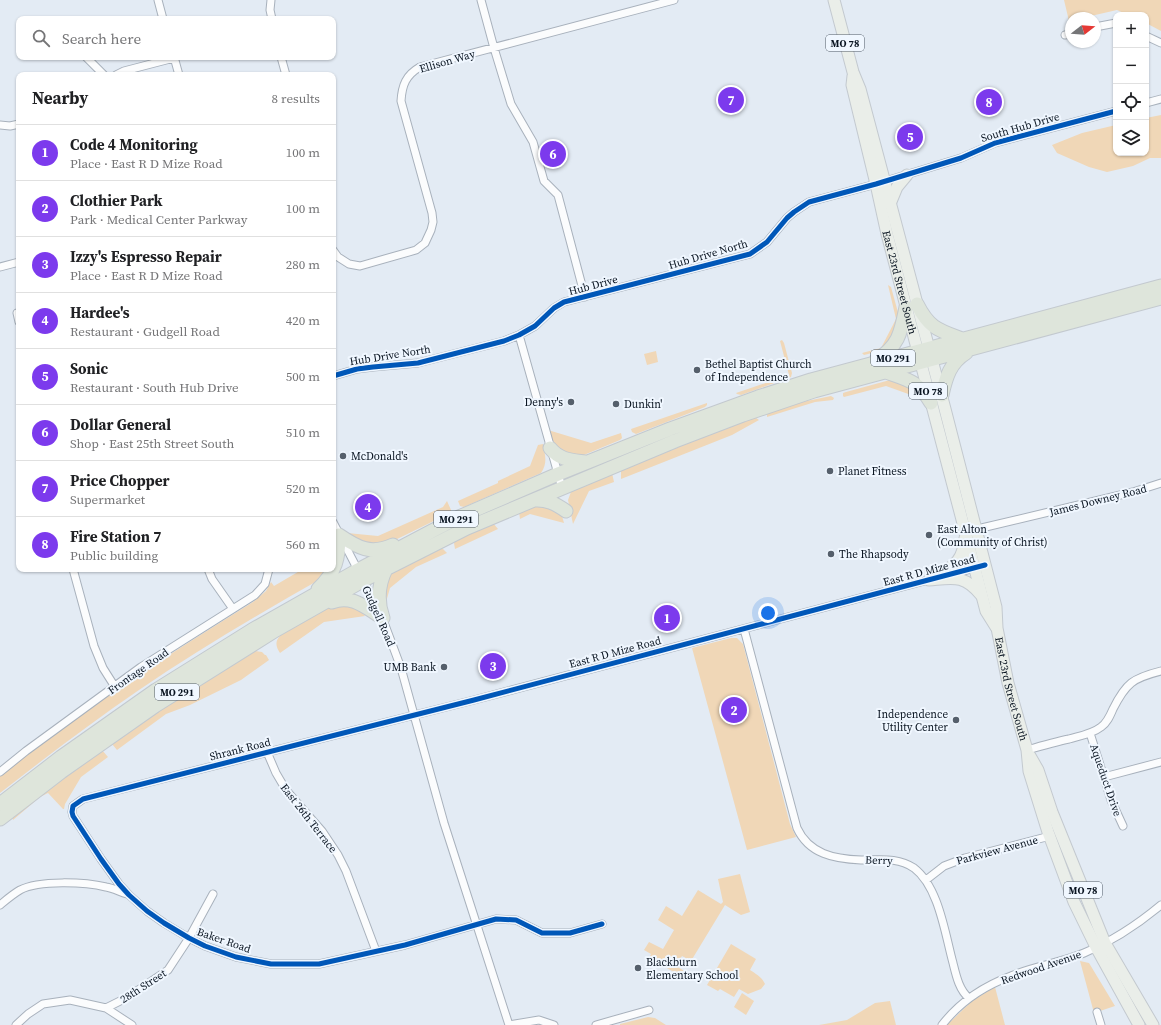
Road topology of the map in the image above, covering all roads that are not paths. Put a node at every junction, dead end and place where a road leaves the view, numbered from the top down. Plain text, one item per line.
1 (158, 0) edge
2 (271, 0) edge
3 (481, 0) edge
4 (674, 0) edge
5 (834, 0) edge
6 (162, 16) edge
7 (271, 16) edge
8 (1113, 24) edge
9 (1101, 26) edge
10 (1149, 37) edge
11 (1161, 43) edge
12 (494, 48) junction
13 (89, 60) edge
14 (163, 60) edge
15 (175, 60) edge
16 (282, 60) edge
17 (101, 72) edge
18 (122, 72) edge
19 (178, 72) edge
20 (285, 72) edge
21 (1161, 99) edge
22 (1149, 102) edge
23 (1113, 112) edge
24 (0, 125) edge
25 (16, 125) edge
26 (906, 175) junction
27 (880, 183) junction
28 (890, 204) junction
29 (336, 253) edge
30 (16, 263) edge
31 (0, 266) edge
32 (658, 278) joint
33 (1161, 286) edge
34 (585, 297) junction
35 (1161, 298) edge
36 (911, 306) junction
37 (518, 335) junction
38 (962, 339) junction
39 (970, 350) junction
40 (924, 356) junction
41 (866, 366) junction
42 (886, 372) junction
43 (336, 375) edge
44 (942, 395) junction
45 (931, 403) junction
46 (550, 448) junction
47 (586, 462) junction
48 (558, 474) junction
49 (1161, 483) edge
50 (562, 488) junction
51 (532, 500) junction
52 (566, 511) dead end
53 (336, 528) edge
54 (976, 529) junction
55 (432, 531) junction
56 (965, 532) junction
57 (339, 535) junction
58 (336, 562) edge
59 (979, 567) junction
60 (386, 569) junction
61 (74, 572) edge
62 (209, 572) edge
63 (268, 572) edge
64 (332, 572) edge
65 (361, 575) junction
66 (932, 579) junction
67 (982, 596) junction
68 (311, 603) junction
69 (233, 609) junction
70 (383, 618) junction
71 (997, 628) junction
72 (744, 629) junction
73 (1161, 671) edge
74 (115, 687) junction
75 (413, 715) junction
76 (1090, 733) junction
77 (1027, 750) junction
78 (267, 752) junction
79 (1161, 762) edge
80 (0, 772) edge
81 (1104, 777) junction
82 (0, 804) edge
83 (73, 806) joint
84 (0, 819) edge
85 (1122, 826) dead end
86 (1050, 836) junction
87 (926, 880) junction
88 (213, 894) dead end
89 (129, 895) junction
90 (1161, 905) edge
91 (0, 906) edge
92 (602, 924) dead end
93 (477, 925) junction
94 (188, 938) junction
95 (1101, 945) junction
96 (376, 951) junction
97 (969, 998) junction
98 (106, 1008) junction
99 (649, 1010) dead end
100 (1097, 1012) dead end
101 (16, 1025) edge
102 (132, 1025) edge
103 (509, 1025) edge
104 (554, 1025) edge
105 (596, 1025) edge
106 (942, 1025) edge
107 (1101, 1025) edge
108 (1139, 1025) edge
109 (1153, 1025) edge

1 - 6 street
2 - 7 street
3 - 12 street
4 - 12 street, Ellison Way
5 - 27 main road, East 23rd Street South / MO 78
8 - 9 street
10 - 11 street
12 - 29 street, Ellison Way
12 - 34 street
13 - 17 street
14 - 18 street
15 - 19 street
16 - 20 street
21 - 22 street
23 - 26 street, South Hub Drive
24 - 25 street
26 - 27 street, South Hub Drive
26 - 28 main road
27 - 28 main road, East 23rd Street South / MO 78
27 - 32 street, Hub Drive North
27 - 36 main road, East 23rd Street South / MO 78
28 - 36 main road, East 23rd Street South / MO 78
30 - 31 street
32 - 34 street, Hub Drive
33 - 38 highway, MO 291
34 - 37 street, Hub Drive
35 - 39 highway, MO 291
36 - 38 highway
36 - 40 main road, East 23rd Street South / MO 78
36 - 41 highway
37 - 43 street, Hub Drive North
37 - 46 street
38 - 40 highway, MO 291
39 - 40 highway, MO 291
39 - 44 highway
40 - 41 highway, MO 291
40 - 42 highway, MO 291
40 - 44 main road, East 23rd Street South / MO 78
40 - 45 main road, East 23rd Street South / MO 78
41 - 47 highway, MO 291
42 - 45 highway
42 - 50 highway, MO 291
44 - 54 main road, East 23rd Street South / MO 78
45 - 56 main road, East 23rd Street South / MO 78
46 - 47 highway
46 - 48 street
47 - 48 highway, MO 291
48 - 50 street
48 - 55 highway, MO 291
49 - 54 street, James Downey Road
50 - 51 highway, MO 291
51 - 52 highway
51 - 60 highway, MO 291
53 - 57 street, Gudgell Road
54 - 56 street, James Downey Road
54 - 59 main road, East 23rd Street South / MO 78
55 - 57 highway
55 - 65 highway, MO 291
56 - 59 main road, East 23rd Street South / MO 78
56 - 66 main road
57 - 58 highway
57 - 65 street, Gudgell Road
59 - 66 street, East R D Mize Road
59 - 67 main road, East 23rd Street South / MO 78
59 - 71 main road, East 23rd Street South / MO 78
60 - 65 highway, MO 291
60 - 70 highway
61 - 74 street
62 - 69 street
63 - 69 street, Frontage Road
64 - 68 highway
65 - 68 highway, MO 291
65 - 70 street, Gudgell Road
66 - 67 main road
66 - 72 street, East R D Mize Road
67 - 71 main road, East 23rd Street South / MO 78
68 - 70 highway
68 - 82 highway, MO 291
68 - 84 highway, MO 291
69 - 74 street, Frontage Road
70 - 75 street, Gudgell Road
71 - 77 main road, East 23rd Street South / MO 78
72 - 75 street, East R D Mize Road
72 - 87 street, Berry
73 - 76 street
74 - 80 street, Frontage Road
75 - 78 street, Shrank Road
75 - 93 street
76 - 77 street
76 - 81 street, Aqueduct Drive
77 - 86 main road, MO 78
77 - 95 main road, MO 78
78 - 83 street, Shrank Road
78 - 96 street, East 26th Terrace
79 - 81 street
81 - 85 street, Aqueduct Drive
83 - 89 street, Baker Road
86 - 87 street, Parkview Avenue
86 - 95 main road, MO 78
87 - 97 street, Berry
88 - 94 street, 28th Street
89 - 91 street
89 - 94 street, Baker Road
90 - 95 street, Redwood Avenue
92 - 93 street, Baker Road
93 - 96 street, Baker Road
93 - 103 street
94 - 96 street, Baker Road
94 - 98 street, 28th Street
95 - 97 street, Redwood Avenue
95 - 108 main road, MO 78
95 - 109 main road, MO 78
97 - 106 street, Redwood Avenue
98 - 101 street
98 - 102 street
99 - 105 street
100 - 107 street
103 - 104 street

